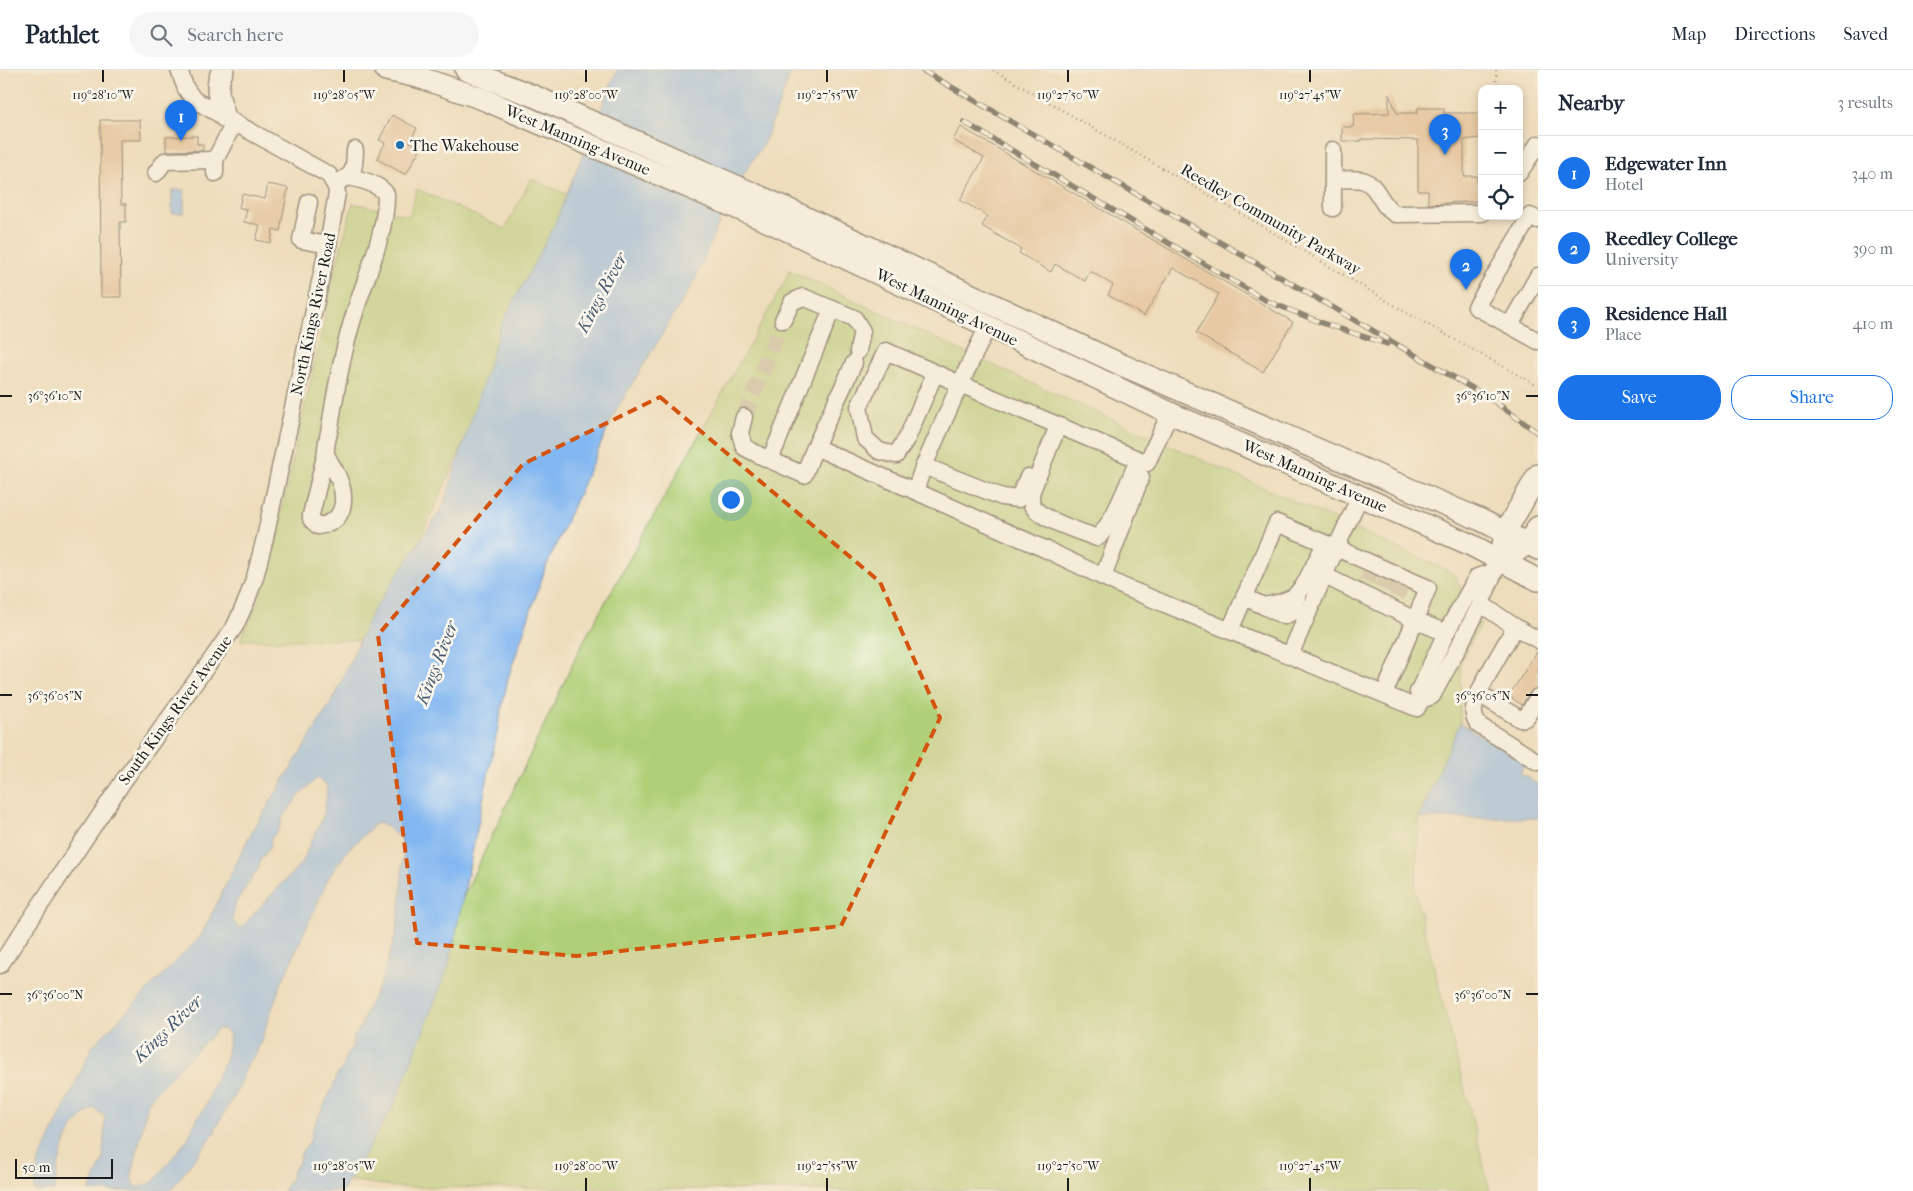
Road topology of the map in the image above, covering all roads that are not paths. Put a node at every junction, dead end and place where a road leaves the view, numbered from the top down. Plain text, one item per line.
1 (179, 70) edge
2 (223, 70) edge
3 (386, 70) edge
4 (466, 70) edge
5 (229, 120) junction
6 (1538, 144) edge
7 (355, 150) dead end
8 (1333, 150) dead end
9 (1523, 167) edge
10 (156, 173) dead end
11 (1333, 180) junction
12 (340, 187) junction
13 (309, 202) dead end
14 (1333, 208) dead end
15 (1478, 213) edge
16 (777, 215) junction
17 (1538, 220) edge
18 (328, 245) junction
19 (1538, 276) edge
20 (832, 309) junction
21 (783, 320) tunnel mouth
22 (1510, 325) junction
23 (988, 326) junction
24 (1538, 341) edge
25 (935, 373) junction
26 (960, 384) junction
27 (1170, 413) junction
28 (744, 417) tunnel mouth
29 (1054, 424) junction
30 (289, 428) joint
31 (815, 448) junction
32 (326, 452) dead end
33 (770, 460) junction
34 (1142, 461) junction
35 (924, 466) junction
36 (1538, 475) edge
37 (915, 491) junction
38 (1360, 496) junction
39 (1505, 532) junction
40 (1535, 540) edge
41 (1331, 546) junction
42 (1497, 566) junction
43 (1325, 576) junction
44 (1103, 577) junction
45 (1369, 577) junction
46 (1538, 580) edge
47 (1392, 588) junction
48 (1244, 597) junction
49 (1481, 604) junction
50 (1415, 620) junction
51 (1515, 627) junction
52 (1230, 630) junction
53 (1446, 634) junction
54 (1538, 640) edge
55 (1290, 655) junction
56 (1384, 694) junction
57 (1478, 694) junction
58 (1538, 697) edge
59 (1421, 700) junction
60 (1538, 762) edge
61 (0, 965) edge

1 - 5 street
2 - 5 main road
3 - 16 main road, West Manning Avenue
4 - 16 main road, West Manning Avenue
5 - 10 street
5 - 12 street
6 - 9 street
7 - 12 street, North Kings River Road
8 - 11 street
11 - 14 street
11 - 15 street
12 - 18 street, North Kings River Road
12 - 32 street
13 - 18 street
16 - 23 main road, West Manning Avenue
16 - 39 main road, West Manning Avenue
17 - 22 street
18 - 30 street, North Kings River Road
19 - 22 street
20 - 21 street
20 - 31 street
20 - 33 street
22 - 24 street
23 - 26 street
23 - 27 main road, West Manning Avenue
25 - 25 street
25 - 26 street
26 - 29 street
26 - 35 street
27 - 34 street
27 - 38 main road, West Manning Avenue
28 - 33 street
29 - 34 street
29 - 34 street
29 - 35 street
30 - 61 street, South Kings River Avenue
31 - 33 street
31 - 37 street
34 - 44 street
35 - 37 street
36 - 39 main road
37 - 44 street
38 - 41 street
38 - 42 main road, West Manning Avenue
39 - 40 main road, West Manning Avenue
39 - 42 main road
40 - 42 main road, West Manning Avenue
41 - 43 street
41 - 45 street
41 - 48 street
41 - 48 street
42 - 46 main road
42 - 49 street
42 - 53 street
43 - 45 street
43 - 55 street
44 - 52 street
45 - 47 street
45 - 47 street
47 - 50 street
47 - 50 street
48 - 52 street
49 - 51 street
49 - 59 street
50 - 53 street
50 - 56 street
51 - 54 street
51 - 57 street
52 - 55 street
53 - 59 street
55 - 56 street
56 - 59 street
57 - 58 street
57 - 60 street

